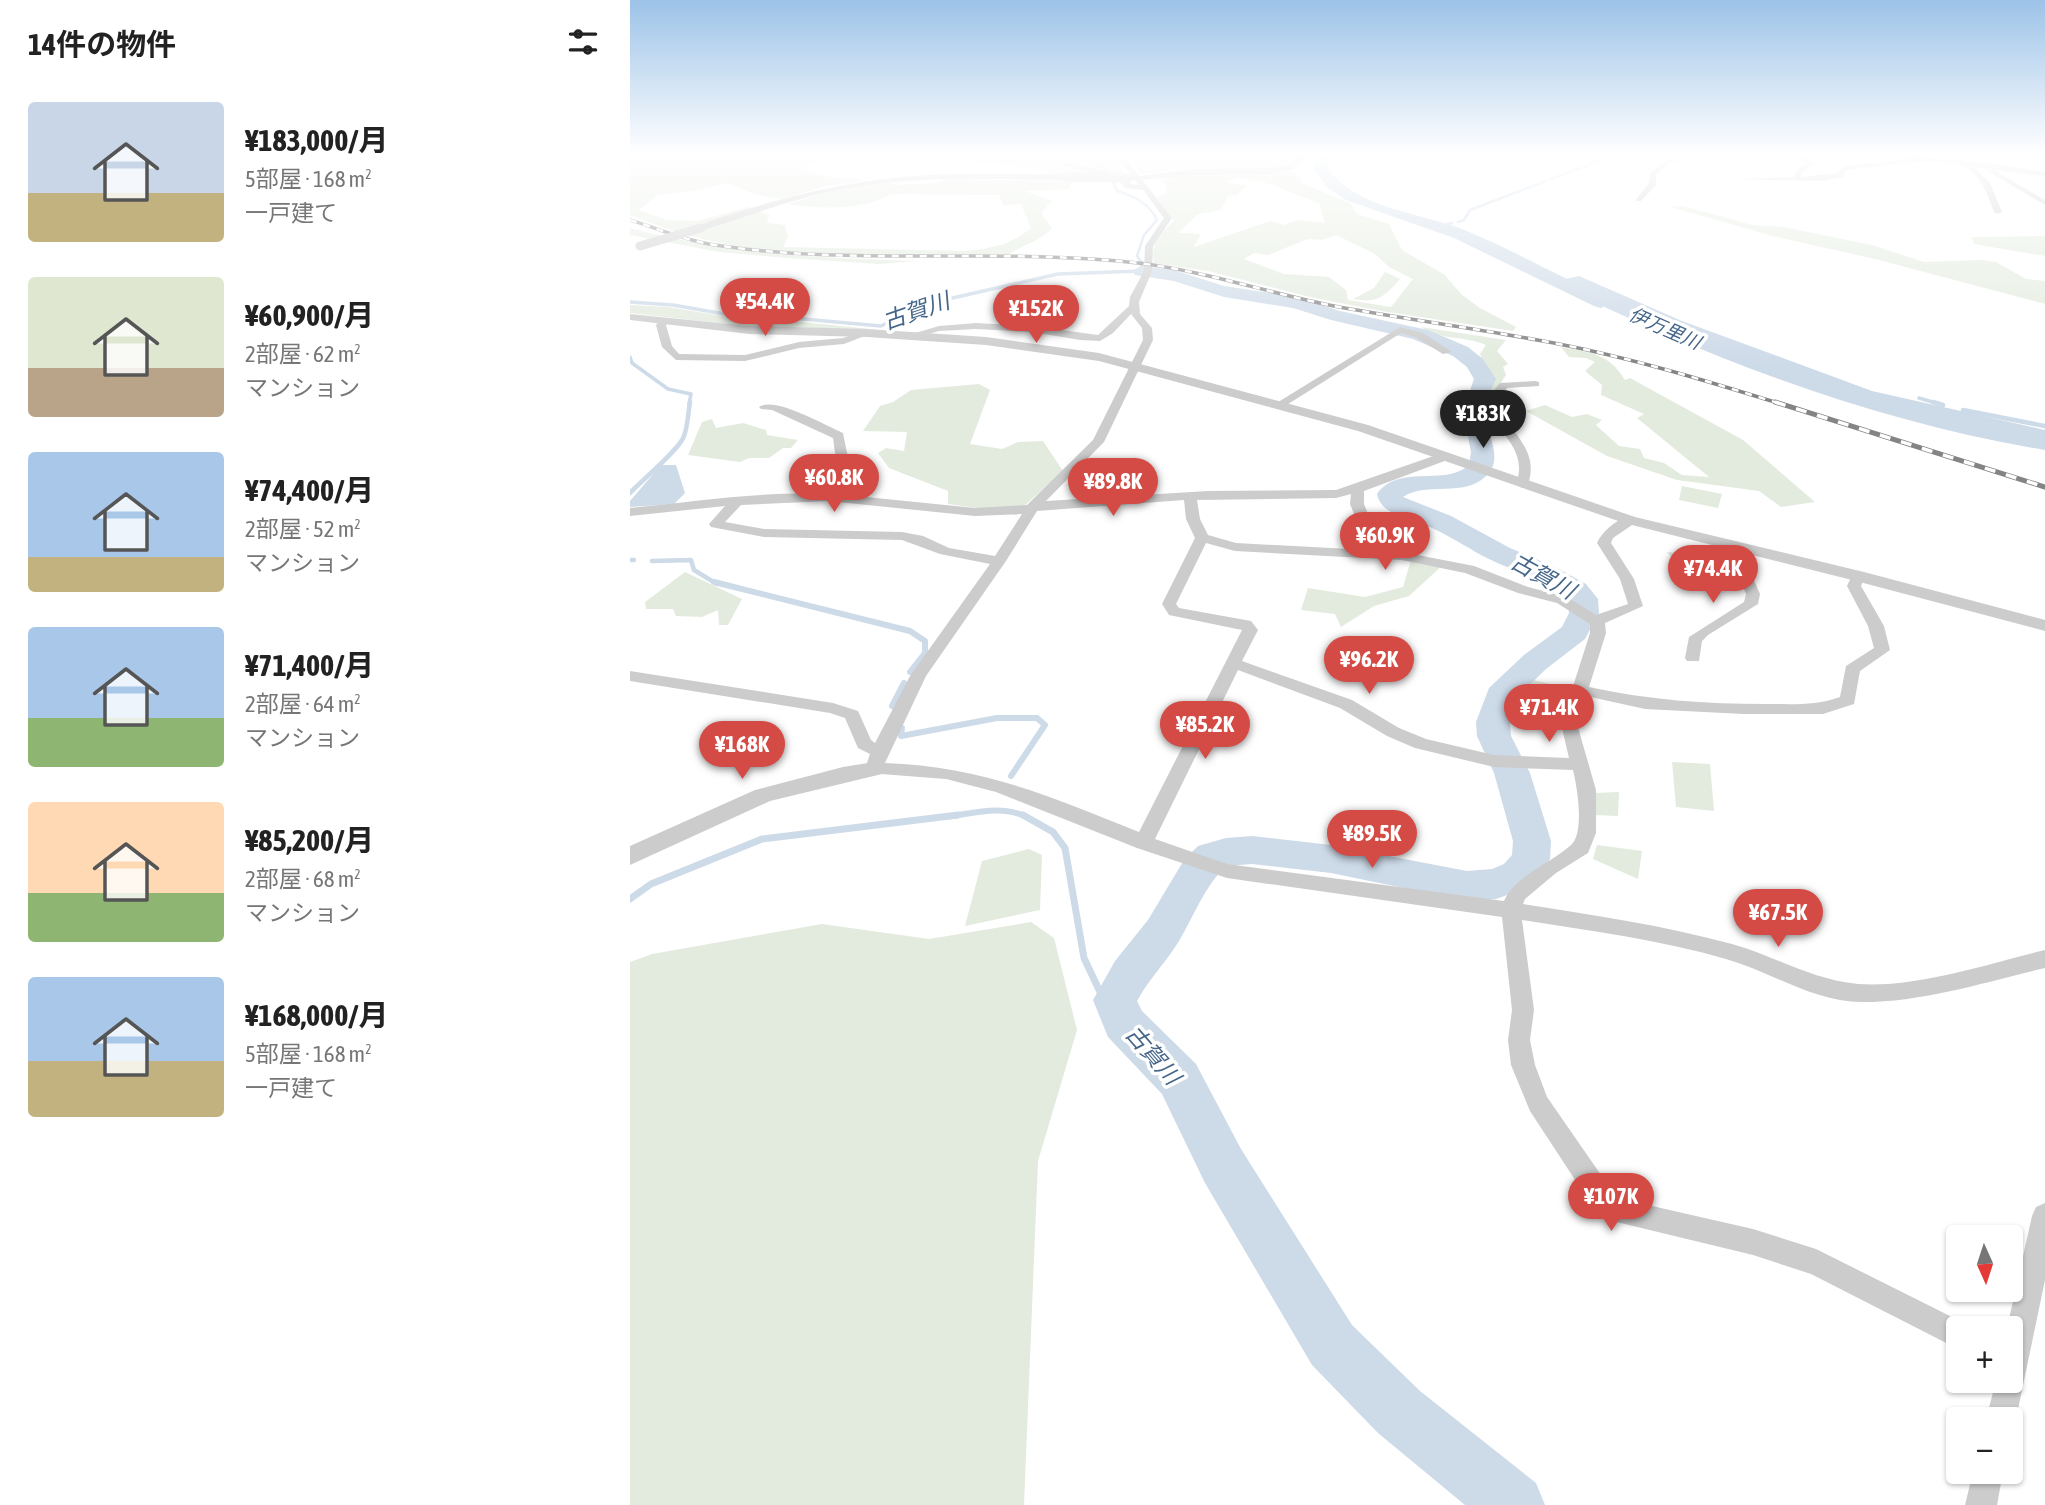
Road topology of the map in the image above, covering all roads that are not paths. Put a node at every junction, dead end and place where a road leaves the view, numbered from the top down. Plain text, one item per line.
1 (710, 225) edge
2 (1165, 225) edge
3 (635, 248) edge
4 (1134, 307) junction
5 (630, 317) edge
6 (664, 321) junction
7 (867, 333) junction
8 (910, 336) junction
9 (1447, 352) dead end
10 (1136, 366) junction
11 (1535, 384) dead end
12 (1281, 404) junction
13 (765, 407) dead end
14 (1453, 459) junction
15 (1522, 484) junction
16 (1358, 489) junction
17 (1190, 496) junction
18 (860, 499) junction
19 (737, 501) junction
20 (1032, 508) junction
21 (630, 512) edge
22 (1630, 520) junction
23 (1202, 538) junction
24 (1731, 544) junction
25 (1356, 552) junction
26 (999, 561) junction
27 (1858, 576) junction
28 (1587, 615) junction
29 (2045, 626) edge
30 (1693, 658) dead end
31 (1234, 663) junction
32 (630, 676) edge
33 (1580, 690) junction
34 (876, 761) junction
35 (1581, 764) junction
36 (1144, 843) junction
37 (630, 856) edge
38 (1511, 910) junction
39 (2045, 959) edge
40 (2045, 1216) edge
41 (2023, 1316) edge
42 (1946, 1329) edge
43 (1985, 1484) edge
44 (1981, 1505) edge

1 - 3 street, bridge
2 - 4 street
4 - 8 street
4 - 10 street
5 - 6 street
6 - 7 street
6 - 7 street
7 - 8 street
8 - 10 street
9 - 12 street
10 - 12 street
10 - 20 street
11 - 15 street
12 - 14 street
13 - 18 street
14 - 15 street
14 - 16 street
15 - 22 street
16 - 17 street
16 - 25 street
17 - 20 street
17 - 23 street
18 - 19 street
18 - 20 street
19 - 21 street
19 - 26 street
20 - 26 street
22 - 24 street
22 - 28 street
23 - 25 street
23 - 31 street
24 - 27 street
24 - 30 street
25 - 28 street
26 - 34 street
27 - 29 street
27 - 33 street
28 - 33 street
31 - 35 street
31 - 36 street
32 - 34 street
33 - 35 street
34 - 36 street
34 - 37 street
35 - 38 street
36 - 38 street
38 - 39 street
38 - 42 street
40 - 41 street
43 - 44 street

